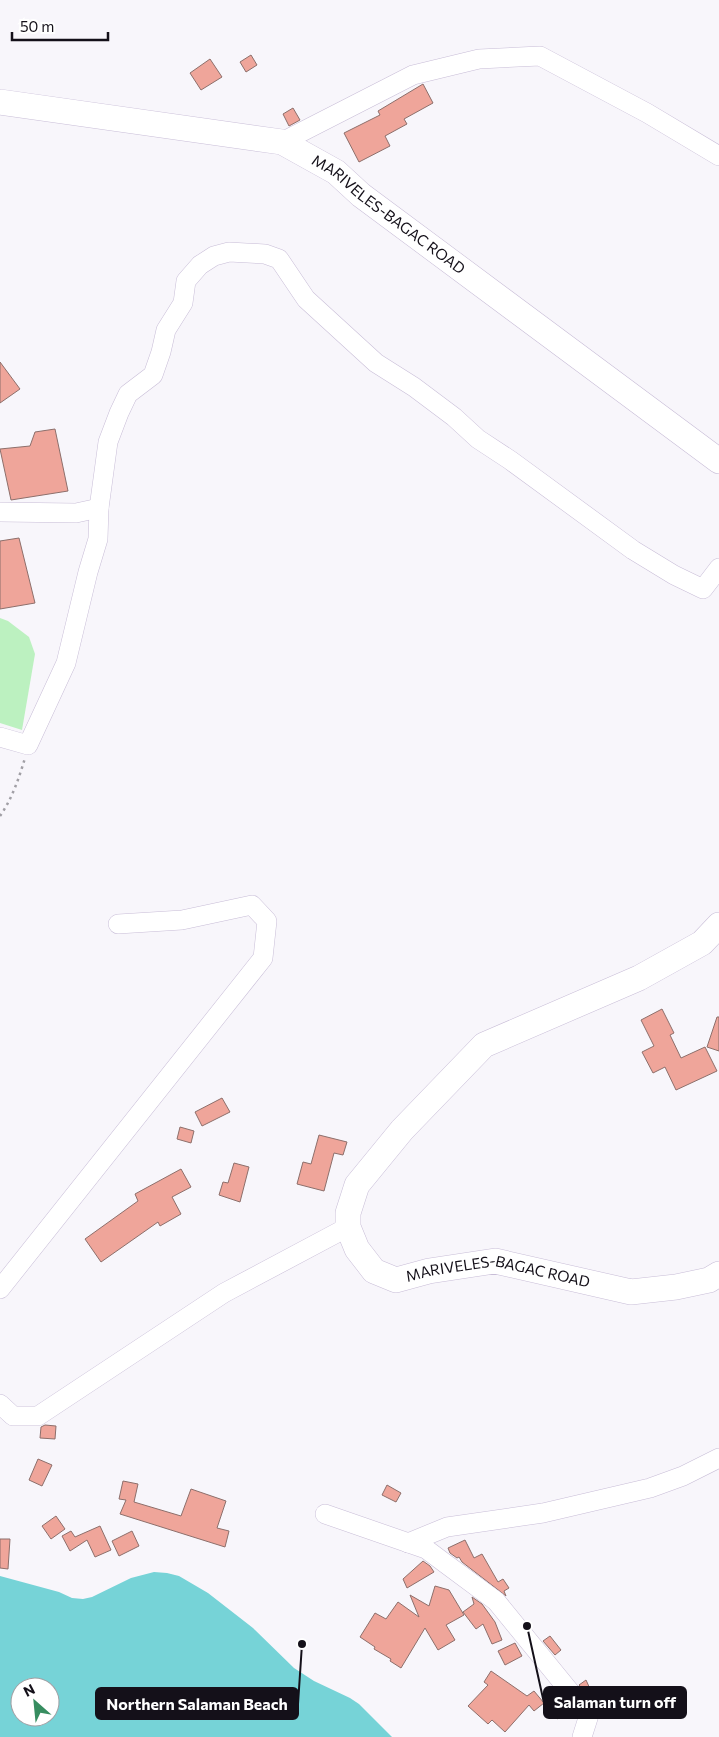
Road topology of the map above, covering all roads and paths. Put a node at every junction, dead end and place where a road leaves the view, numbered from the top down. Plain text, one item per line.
1 (0, 102) edge
2 (282, 142) junction
3 (719, 156) edge
4 (719, 461) edge
5 (99, 508) junction
6 (0, 512) edge
7 (719, 568) edge
8 (0, 737) edge
9 (28, 746) junction
10 (0, 816) edge
11 (118, 924) dead end
12 (719, 925) edge
13 (348, 1227) junction
14 (719, 1274) edge
15 (0, 1288) edge
16 (0, 1404) edge
17 (719, 1458) edge
18 (325, 1514) dead end
19 (408, 1543) junction
20 (582, 1737) edge

1 - 2 main road, MARIVELES-BAGAC ROAD
2 - 3 street
2 - 4 main road, MARIVELES-BAGAC ROAD
5 - 6 street
5 - 7 street
5 - 9 street
8 - 9 street
9 - 10 path
11 - 15 street
12 - 13 main road
13 - 14 main road, MARIVELES-BAGAC ROAD
13 - 16 street
17 - 19 street
18 - 19 street
19 - 20 street

